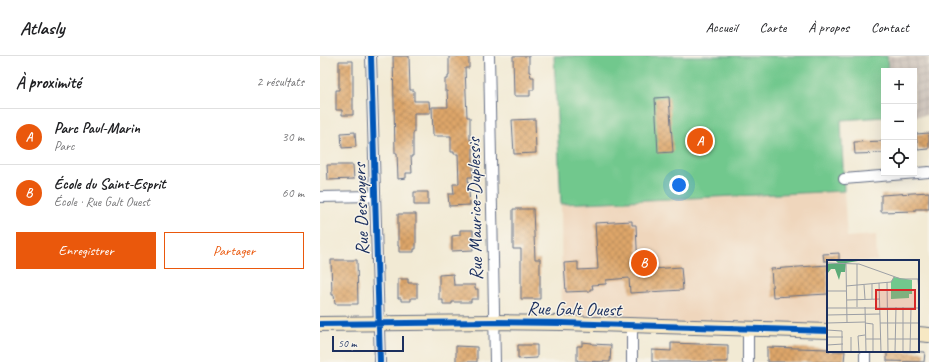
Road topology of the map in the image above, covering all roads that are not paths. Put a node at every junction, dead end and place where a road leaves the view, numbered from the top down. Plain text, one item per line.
1 (371, 56) edge
2 (489, 56) edge
3 (929, 172) edge
4 (844, 179) dead end
5 (375, 196) junction
6 (320, 198) edge
7 (494, 322) junction
8 (379, 323) junction
9 (320, 324) edge
10 (632, 325) junction
11 (748, 328) junction
12 (827, 331) edge
13 (380, 362) edge
14 (495, 362) edge
15 (632, 362) edge
16 (748, 362) edge

1 - 5 street, Rue Desnoyers
2 - 7 street, Rue Maurice-Duplessis
3 - 4 street
5 - 6 street
5 - 8 street, Rue Desnoyers
7 - 8 street, Rue Galt Ouest
7 - 10 street, Rue Galt Ouest
7 - 14 street, Rue Maurice-Duplessis
8 - 9 street, Rue Galt Ouest
8 - 13 street, Rue Desnoyers
10 - 11 street, Rue Galt Ouest
10 - 15 street
11 - 12 street, Rue Galt Ouest
11 - 16 street

